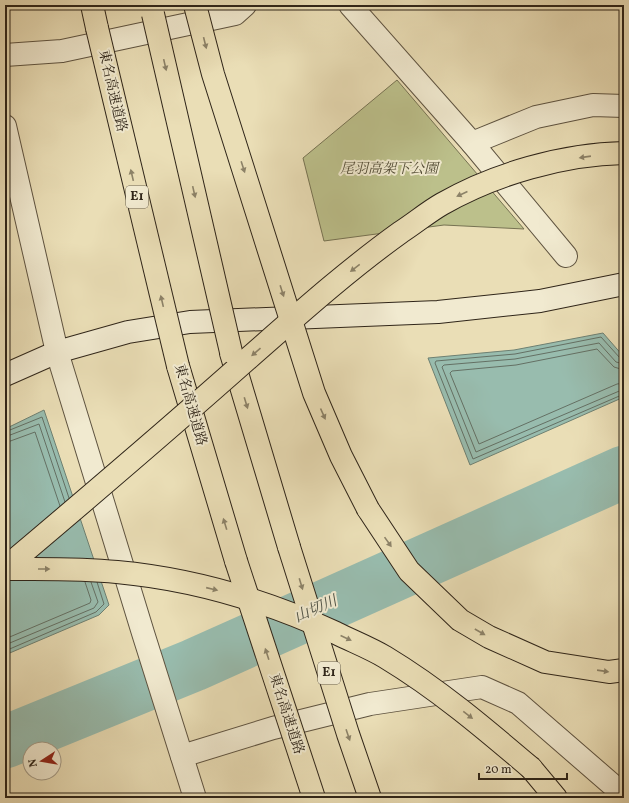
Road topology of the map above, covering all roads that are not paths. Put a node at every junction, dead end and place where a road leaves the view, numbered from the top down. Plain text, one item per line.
1 (92, 5) edge
2 (195, 5) edge
3 (245, 5) edge
4 (350, 5) edge
5 (152, 9) edge
6 (5, 55) edge
7 (624, 106) edge
8 (5, 126) edge
9 (472, 143) junction
10 (624, 153) edge
11 (566, 256) dead end
12 (624, 284) edge
13 (57, 352) junction
14 (5, 375) edge
15 (5, 569) edge
16 (624, 670) edge
17 (182, 756) junction
18 (624, 795) edge
19 (195, 798) edge
20 (314, 798) edge
21 (370, 798) edge
22 (556, 798) edge

20 -> 1 highway, 東名高速道路 / E1, bridge
2 -> 16 highway, bridge
3 - 6 street
4 - 9 street
5 -> 21 highway, E1, bridge
7 - 9 street
8 - 13 street
9 - 11 street
10 -> 15 highway, bridge
12 - 13 street
13 - 14 street
13 - 17 street
15 -> 22 highway, bridge
17 - 18 street
17 - 19 street

